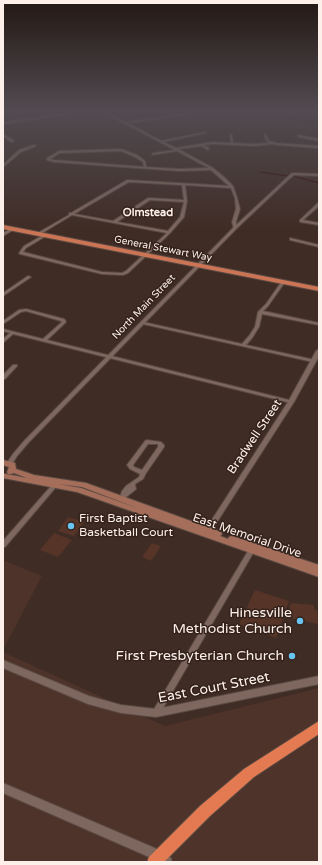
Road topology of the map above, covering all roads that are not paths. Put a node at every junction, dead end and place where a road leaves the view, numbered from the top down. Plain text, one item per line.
1 (20, 151) edge
2 (79, 151) edge
3 (124, 151) edge
4 (166, 151) edge
5 (181, 151) edge
6 (153, 154) dead end
7 (3, 164) edge
8 (145, 167) junction
9 (212, 169) junction
10 (319, 175) edge
11 (183, 184) junction
12 (232, 187) junction
13 (186, 200) junction
14 (319, 204) edge
15 (70, 214) junction
16 (114, 222) junction
17 (319, 224) edge
18 (3, 227) edge
19 (235, 228) junction
20 (13, 229) junction
21 (169, 232) junction
22 (38, 234) junction
23 (3, 235) edge
24 (45, 235) junction
25 (291, 240) dead end
26 (319, 246) edge
27 (145, 255) junction
28 (199, 265) junction
29 (29, 277) dead end
30 (283, 282) junction
31 (319, 289) edge
32 (3, 295) edge
33 (260, 312) junction
34 (3, 323) edge
35 (143, 323) junction
36 (319, 324) edge
37 (3, 330) edge
38 (13, 332) junction
39 (44, 340) junction
40 (3, 341) edge
41 (243, 345) junction
42 (319, 351) edge
43 (110, 357) junction
44 (313, 361) junction
45 (15, 366) dead end
46 (3, 378) edge
47 (291, 402) junction
48 (7, 464) edge
49 (143, 473) junction
50 (5, 477) edge
51 (54, 486) junction
52 (123, 497) junction
53 (207, 532) junction
54 (3, 545) edge
55 (253, 548) junction
56 (319, 568) edge
57 (319, 574) edge
58 (3, 664) edge
59 (319, 680) edge
60 (156, 713) junction
61 (319, 727) edge
62 (3, 788) edge
63 (160, 860) edge

1 - 7 street
2 - 8 street
3 - 8 street
4 - 6 street
5 - 9 street
8 - 9 street
9 - 12 street
10 - 19 street, North Main Street
11 - 12 street
11 - 13 street
11 - 15 street
12 - 19 street
13 - 16 street
13 - 21 street
14 - 17 street
15 - 16 street
15 - 22 street
16 - 21 street
18 - 20 main road, General Stewart Way
19 - 28 street, North Main Street
20 - 22 main road, General Stewart Way
20 - 23 street
21 - 27 street
22 - 24 main road, General Stewart Way
24 - 27 main road, General Stewart Way
24 - 27 street
25 - 26 street
27 - 28 main road, General Stewart Way
28 - 30 main road, General Stewart Way
28 - 35 street, North Main Street
29 - 32 street
30 - 31 main road, General Stewart Way
30 - 33 street
33 - 36 street
33 - 41 street
34 - 39 street
35 - 41 street
35 - 43 street, North Main Street
37 - 38 street
38 - 39 street
38 - 40 street
39 - 43 street
41 - 44 street
42 - 44 street, Bradwell Street
43 - 47 street
43 - 48 street, North Main Street
44 - 47 street, Bradwell Street
45 - 46 street
47 - 53 street, Bradwell Street
48 - 50 main road
48 - 52 main road, East Memorial Drive
49 - 49 street
49 - 52 street
50 - 51 main road, East Memorial Drive
51 - 53 main road, East Memorial Drive
51 - 54 street
52 - 53 main road, East Memorial Drive
53 - 55 main road, East Memorial Drive
55 - 56 main road, East Memorial Drive
55 - 57 main road, East Memorial Drive
55 - 60 street
58 - 60 street, East Court Street
59 - 60 street, East Court Street
61 - 63 highway
62 - 63 street

